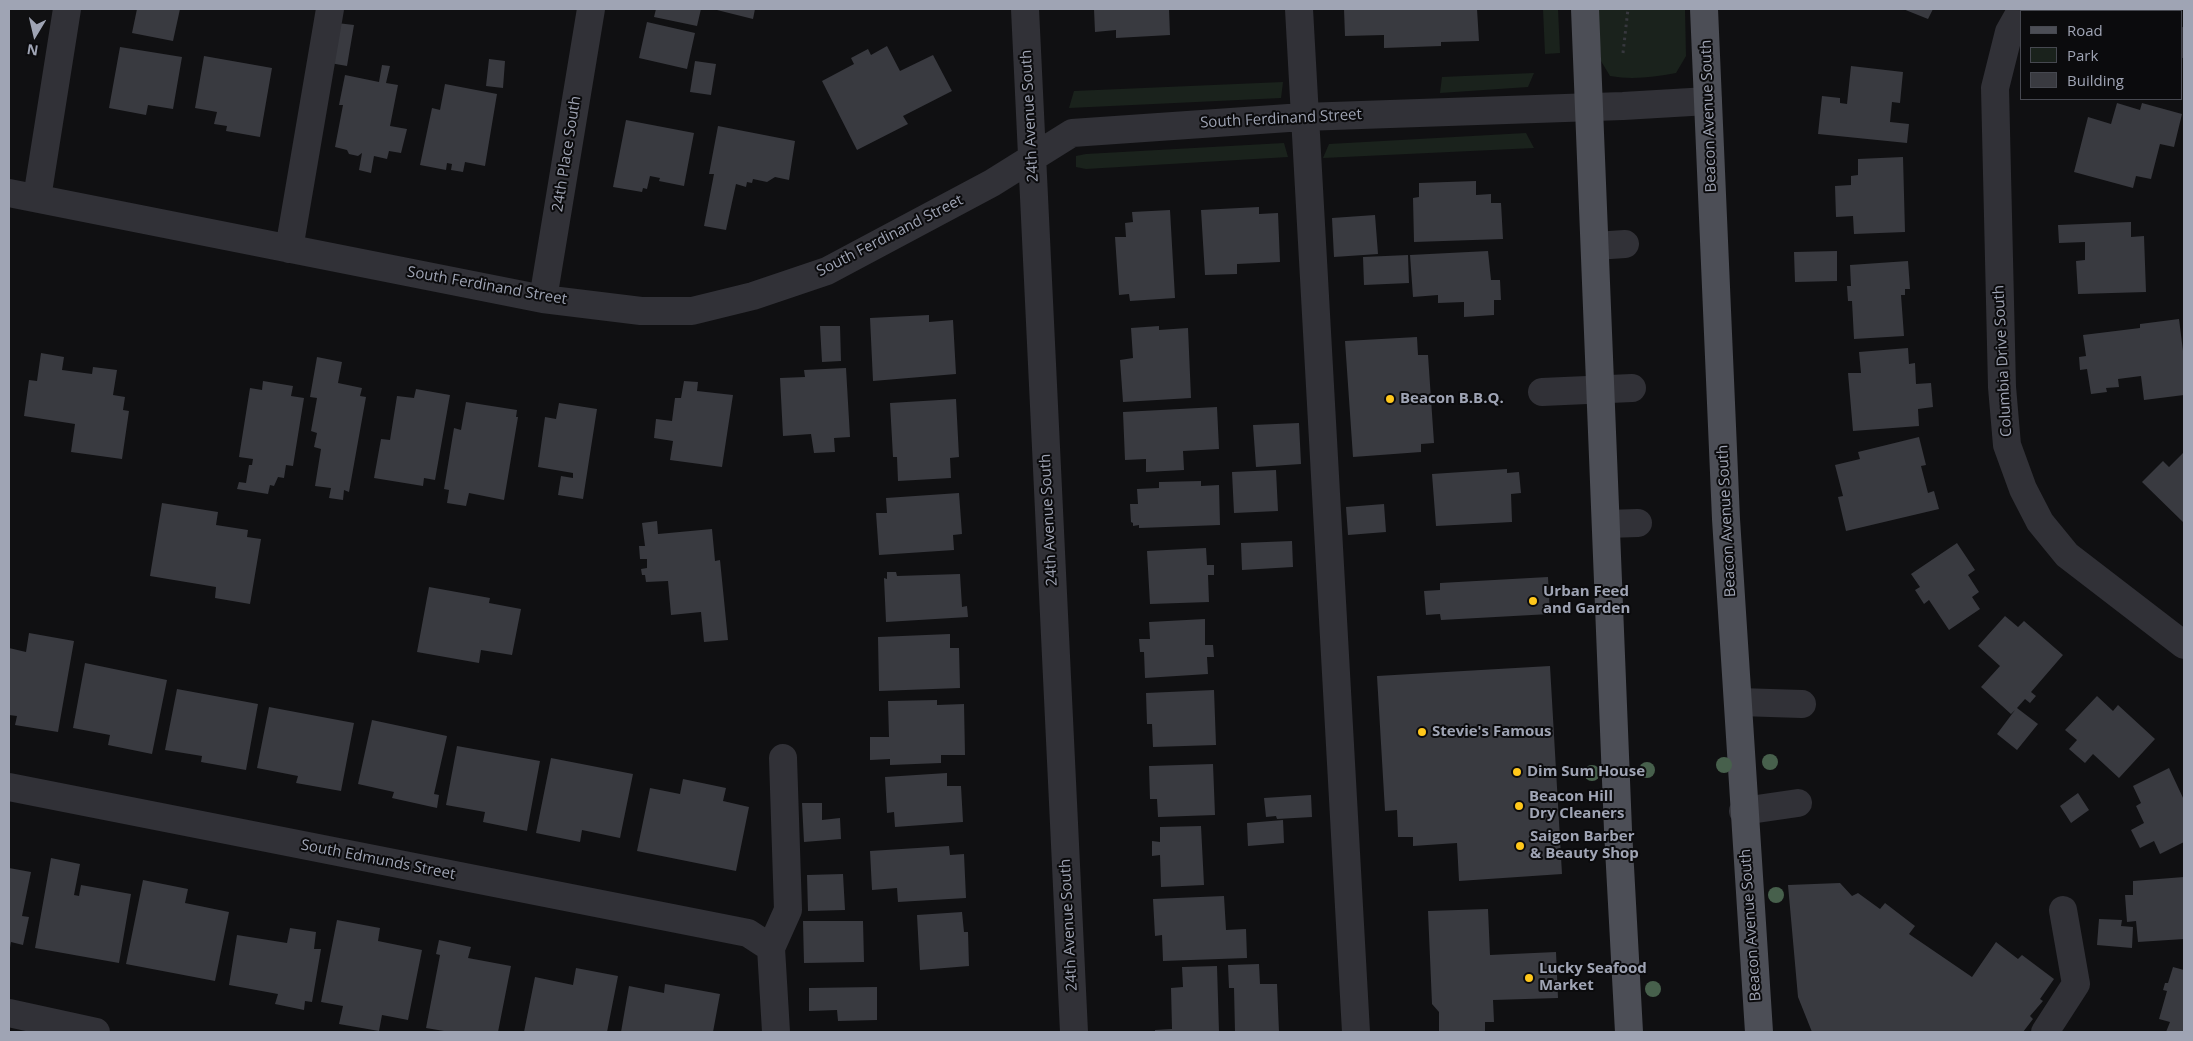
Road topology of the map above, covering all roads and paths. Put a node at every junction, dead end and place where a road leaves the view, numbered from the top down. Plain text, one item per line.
1 (67, 9) edge
2 (330, 9) edge
3 (590, 9) edge
4 (1025, 9) edge
5 (1299, 9) edge
6 (1585, 9) edge
7 (1628, 9) edge
8 (1704, 9) edge
9 (2020, 13) edge
10 (1622, 62) dead end
11 (1708, 101) junction
12 (1590, 107) junction
13 (1303, 117) junction
14 (1032, 157) junction
15 (9, 193) edge
16 (37, 198) junction
17 (1625, 244) dead end
18 (1595, 246) junction
19 (289, 249) junction
20 (543, 298) junction
21 (1632, 388) dead end
22 (1601, 390) junction
23 (1542, 392) dead end
24 (1638, 523) dead end
25 (1606, 524) junction
26 (2184, 645) edge
27 (1739, 702) junction
28 (1802, 704) dead end
29 (783, 758) dead end
30 (9, 787) edge
31 (1798, 803) dead end
32 (1743, 811) junction
33 (2063, 910) dead end
34 (771, 948) junction
35 (9, 1013) edge
36 (96, 1032) edge
37 (776, 1032) edge
38 (1074, 1032) edge
39 (1356, 1032) edge
40 (1629, 1032) edge
41 (1759, 1032) edge
42 (2045, 1032) edge

1 - 16 street
2 - 19 street
3 - 20 street, 24th Place South
4 - 14 street, 24th Avenue South
5 - 13 street
6 - 12 main road
7 - 10 path
8 - 11 main road, Beacon Avenue South
9 - 26 street, Columbia Drive South
11 - 12 street, South Ferdinand Street
11 - 27 main road, Beacon Avenue South
12 - 13 street, South Ferdinand Street
12 - 18 main road
13 - 14 street, South Ferdinand Street
13 - 39 street
14 - 20 street, South Ferdinand Street
14 - 38 street, 24th Avenue South
15 - 16 street, South Ferdinand Street
16 - 19 street, South Ferdinand Street
17 - 18 street
18 - 22 main road
19 - 20 street, South Ferdinand Street
21 - 22 street
22 - 23 street
22 - 25 main road
24 - 25 street
25 - 40 main road
27 - 28 street
27 - 32 main road, Beacon Avenue South
29 - 34 street
30 - 34 street, South Edmunds Street
31 - 32 street
32 - 41 main road, Beacon Avenue South
33 - 42 street
34 - 37 street
35 - 36 street

